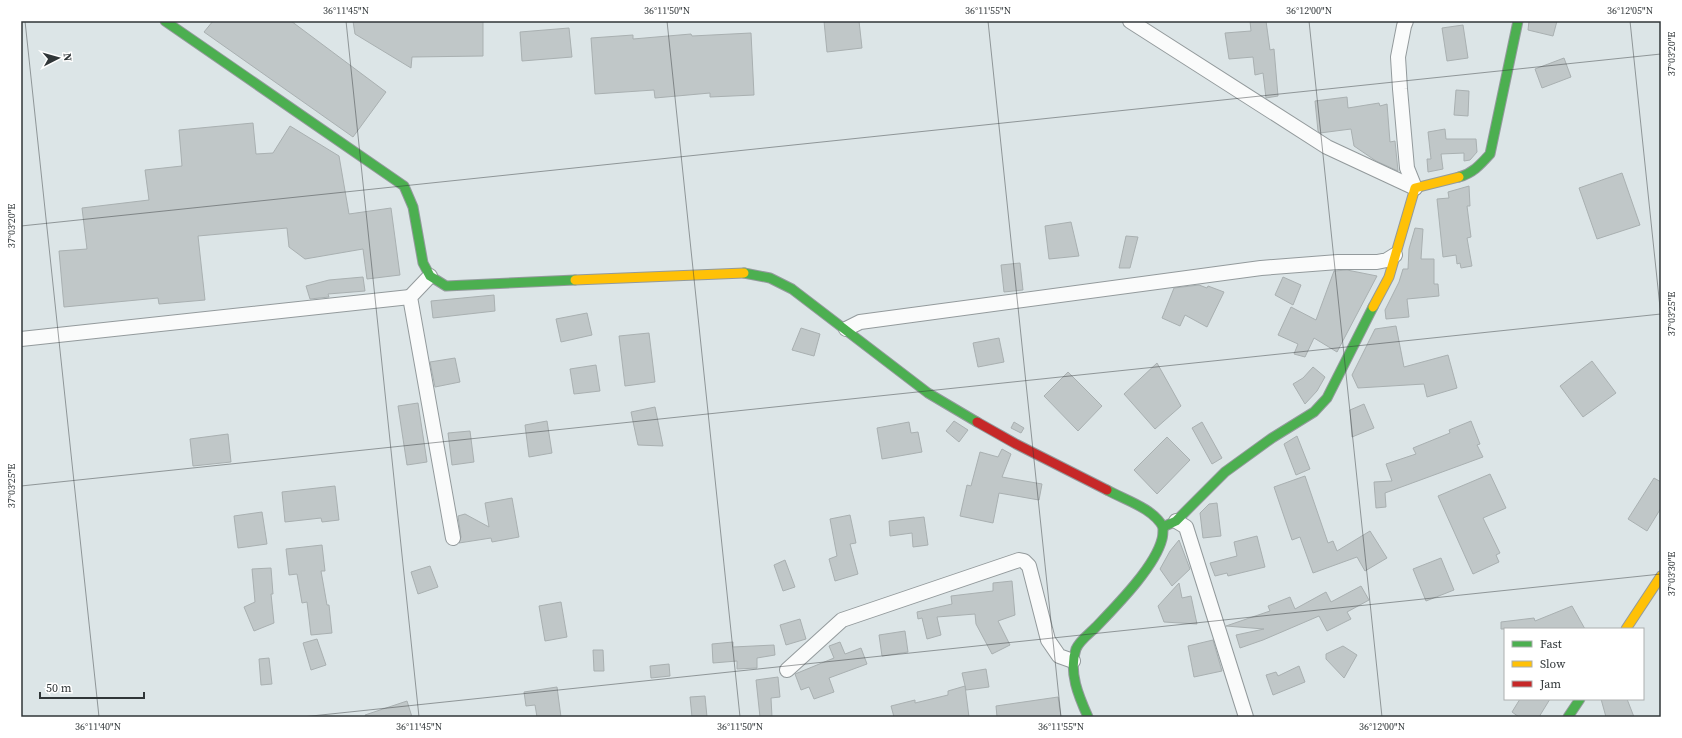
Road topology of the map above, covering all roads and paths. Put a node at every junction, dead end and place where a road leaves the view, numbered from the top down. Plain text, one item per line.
1 (165, 21) edge
2 (1130, 21) edge
3 (1406, 21) edge
4 (1518, 21) edge
5 (1415, 188) junction
6 (1395, 255) junction
7 (430, 276) junction
8 (410, 297) junction
9 (846, 329) junction
10 (21, 338) edge
11 (1176, 521) junction
12 (1163, 527) junction
13 (454, 538) dead end
14 (1661, 576) edge
15 (1627, 628) edge
16 (1073, 661) junction
17 (787, 670) dead end
18 (1579, 700) edge
19 (1088, 717) edge
20 (1246, 717) edge
21 (1568, 717) edge

1 - 7 street
2 - 5 street
3 - 5 street
4 - 5 street
5 - 6 street
6 - 9 street
6 - 11 street
7 - 8 street
7 - 9 street
8 - 10 street
8 - 13 street
9 - 12 street
11 - 12 street
11 - 20 street
12 - 16 street
14 - 15 street
16 - 17 street
16 - 19 street
18 - 21 street

